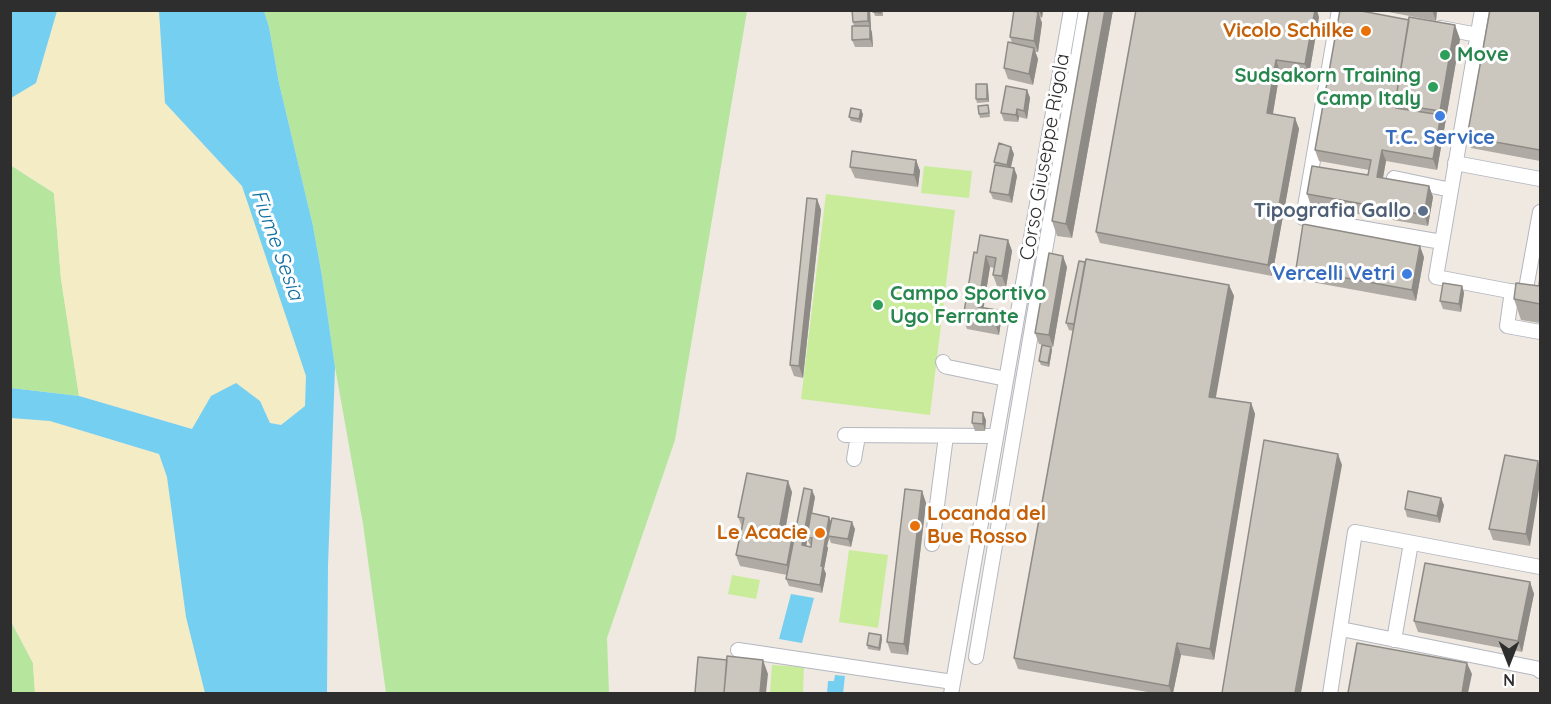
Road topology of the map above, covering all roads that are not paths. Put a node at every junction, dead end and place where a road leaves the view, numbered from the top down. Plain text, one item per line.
1 (1071, 10) edge
2 (1086, 10) edge
3 (1482, 10) edge
4 (1343, 11) edge
5 (1431, 27) edge
6 (1478, 35) junction
7 (1455, 164) junction
8 (1394, 178) edge
9 (1540, 179) edge
10 (1451, 190) junction
11 (1540, 212) edge
12 (1442, 242) junction
13 (1512, 291) junction
14 (1540, 332) edge
15 (943, 362) dead end
16 (1006, 379) junction
17 (946, 436) junction
18 (996, 436) junction
19 (854, 459) dead end
20 (1411, 543) junction
21 (932, 544) dead end
22 (1540, 567) edge
23 (1341, 629) junction
24 (1394, 640) junction
25 (738, 650) dead end
26 (976, 657) dead end
27 (1540, 669) edge
28 (954, 690) edge
29 (1330, 693) edge

1 - 16 street, Corso Giuseppe Rigola
2 - 26 street
3 - 6 street
4 - 12 street
5 - 6 street
6 - 7 street
7 - 9 street
7 - 10 street
8 - 10 street
10 - 12 street
11 - 13 street
12 - 13 street
13 - 14 street
15 - 16 street
16 - 18 street, Corso Giuseppe Rigola
17 - 18 street
17 - 19 street
17 - 21 street
18 - 28 street, Corso Giuseppe Rigola
20 - 22 street
20 - 23 street
20 - 24 street
23 - 24 street
23 - 29 street
24 - 27 street
25 - 28 street

